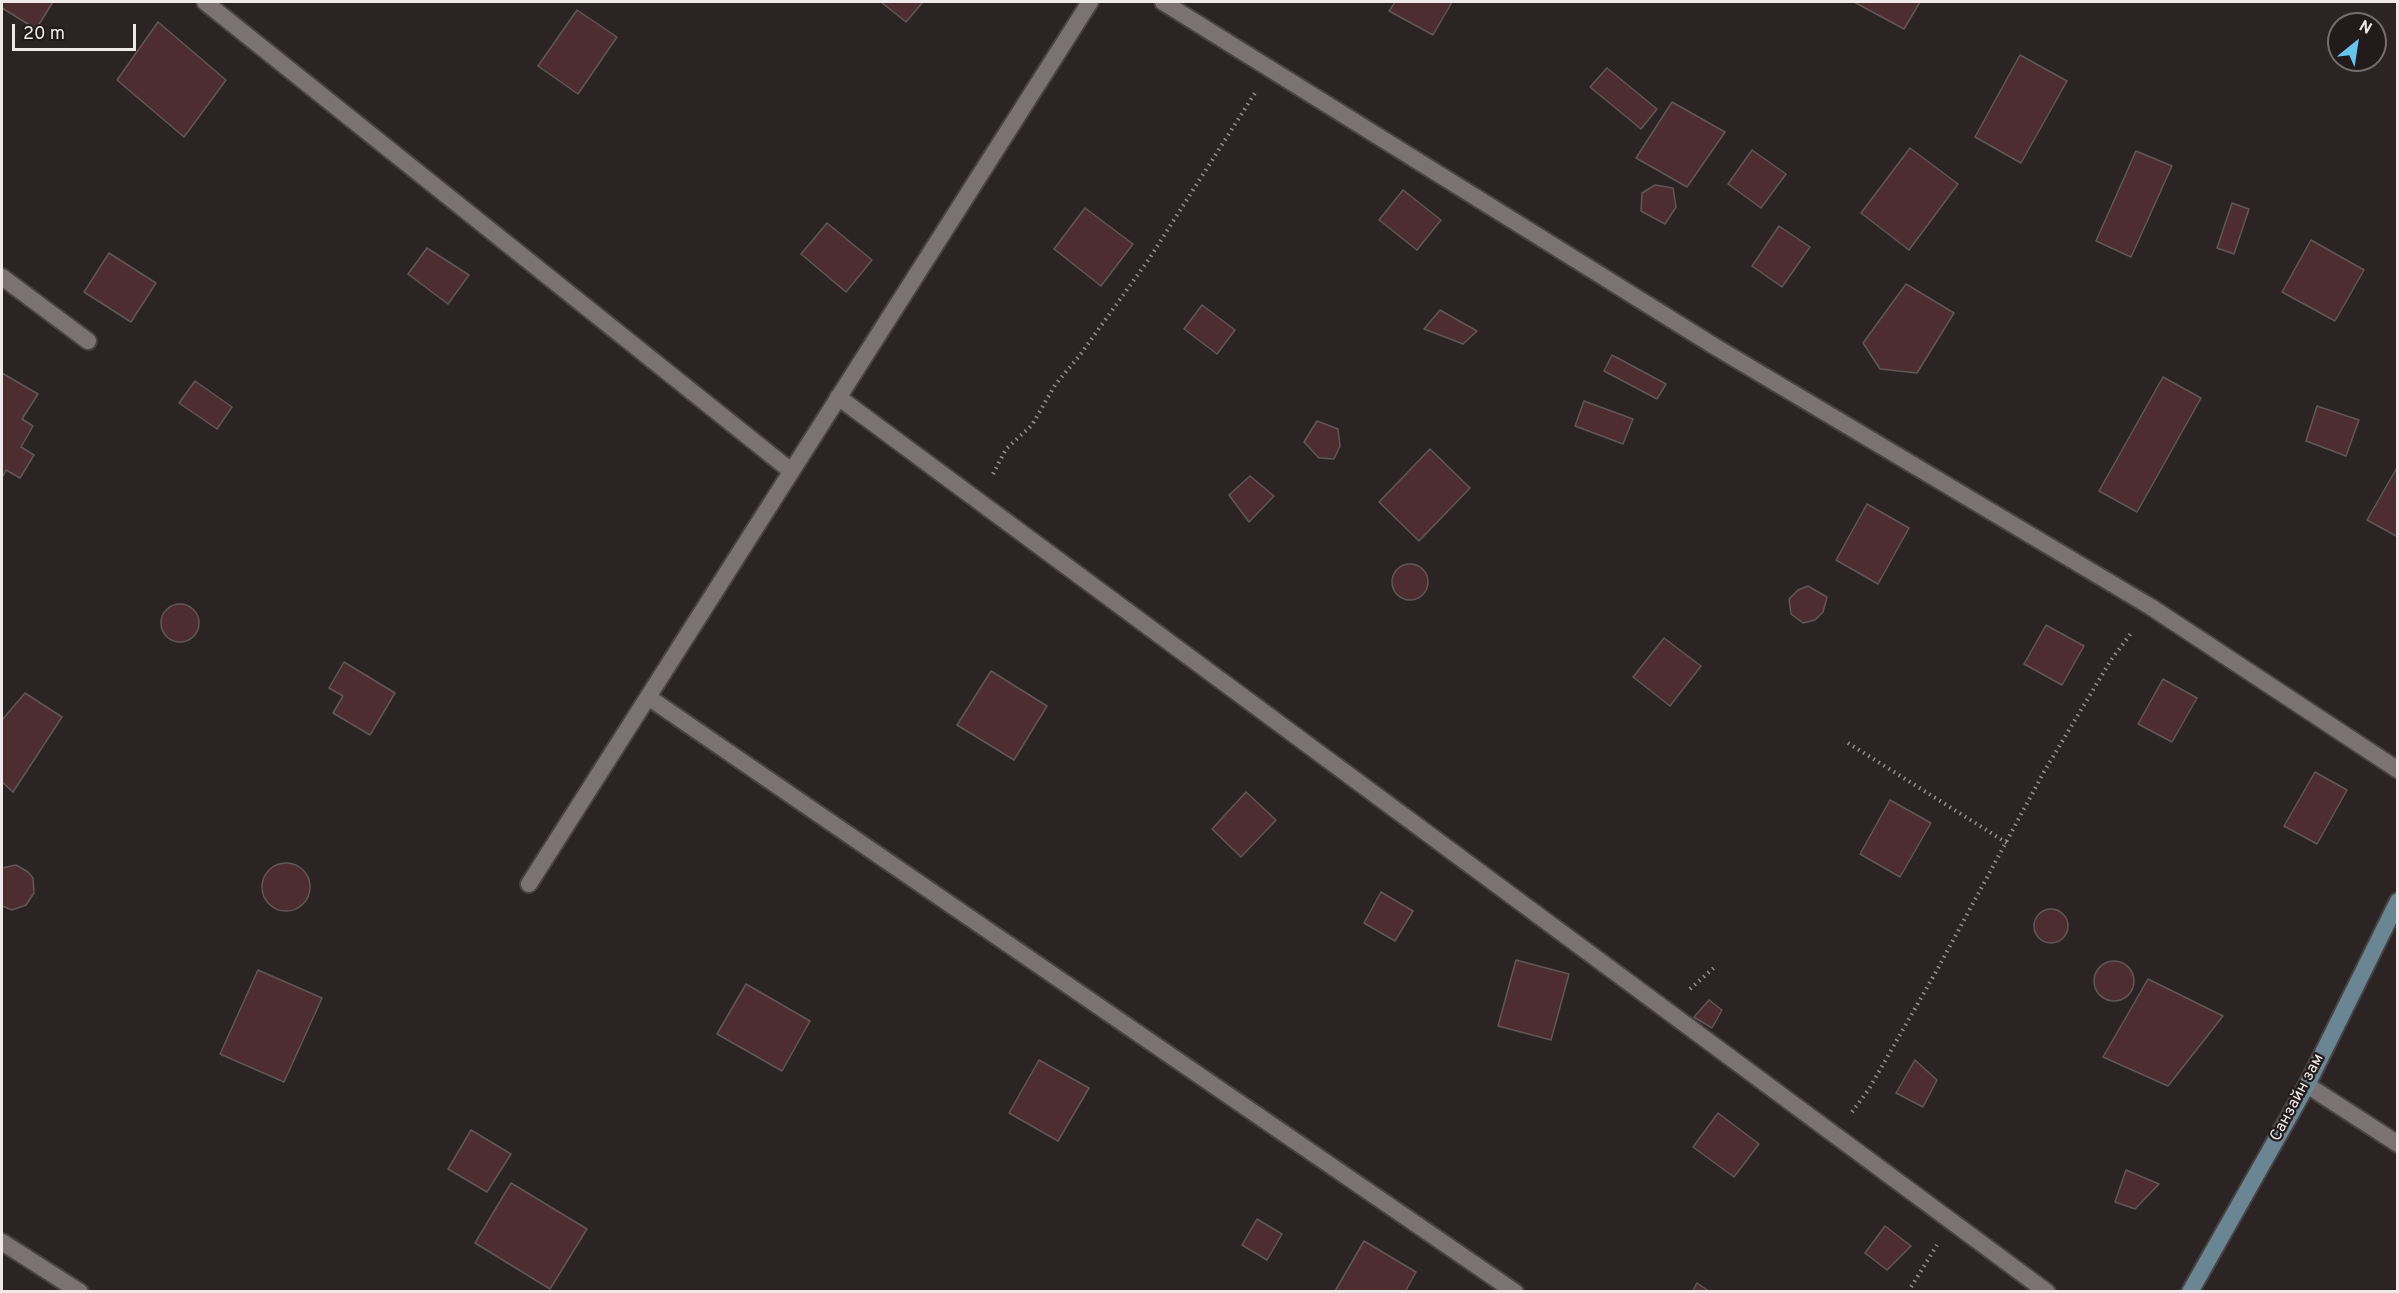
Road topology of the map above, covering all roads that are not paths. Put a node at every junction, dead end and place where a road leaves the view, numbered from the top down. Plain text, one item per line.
1 (205, 2) edge
2 (1090, 2) edge
3 (1163, 2) edge
4 (2, 277) edge
5 (88, 341) dead end
6 (838, 397) junction
7 (791, 471) junction
8 (648, 697) junction
9 (2397, 770) edge
10 (529, 884) dead end
11 (2397, 901) edge
12 (2307, 1085) junction
13 (2397, 1144) edge
14 (2, 1242) edge
15 (80, 1292) edge
16 (1515, 1292) edge
17 (2047, 1292) edge
18 (2190, 1292) edge

1 - 7 street
2 - 6 street
3 - 9 street
4 - 5 street
6 - 7 street
6 - 17 street
7 - 8 street
8 - 10 street
8 - 16 street
11 - 12 main road, Санзайн зам
12 - 13 street
12 - 18 main road, Санзайн зам
14 - 15 street

